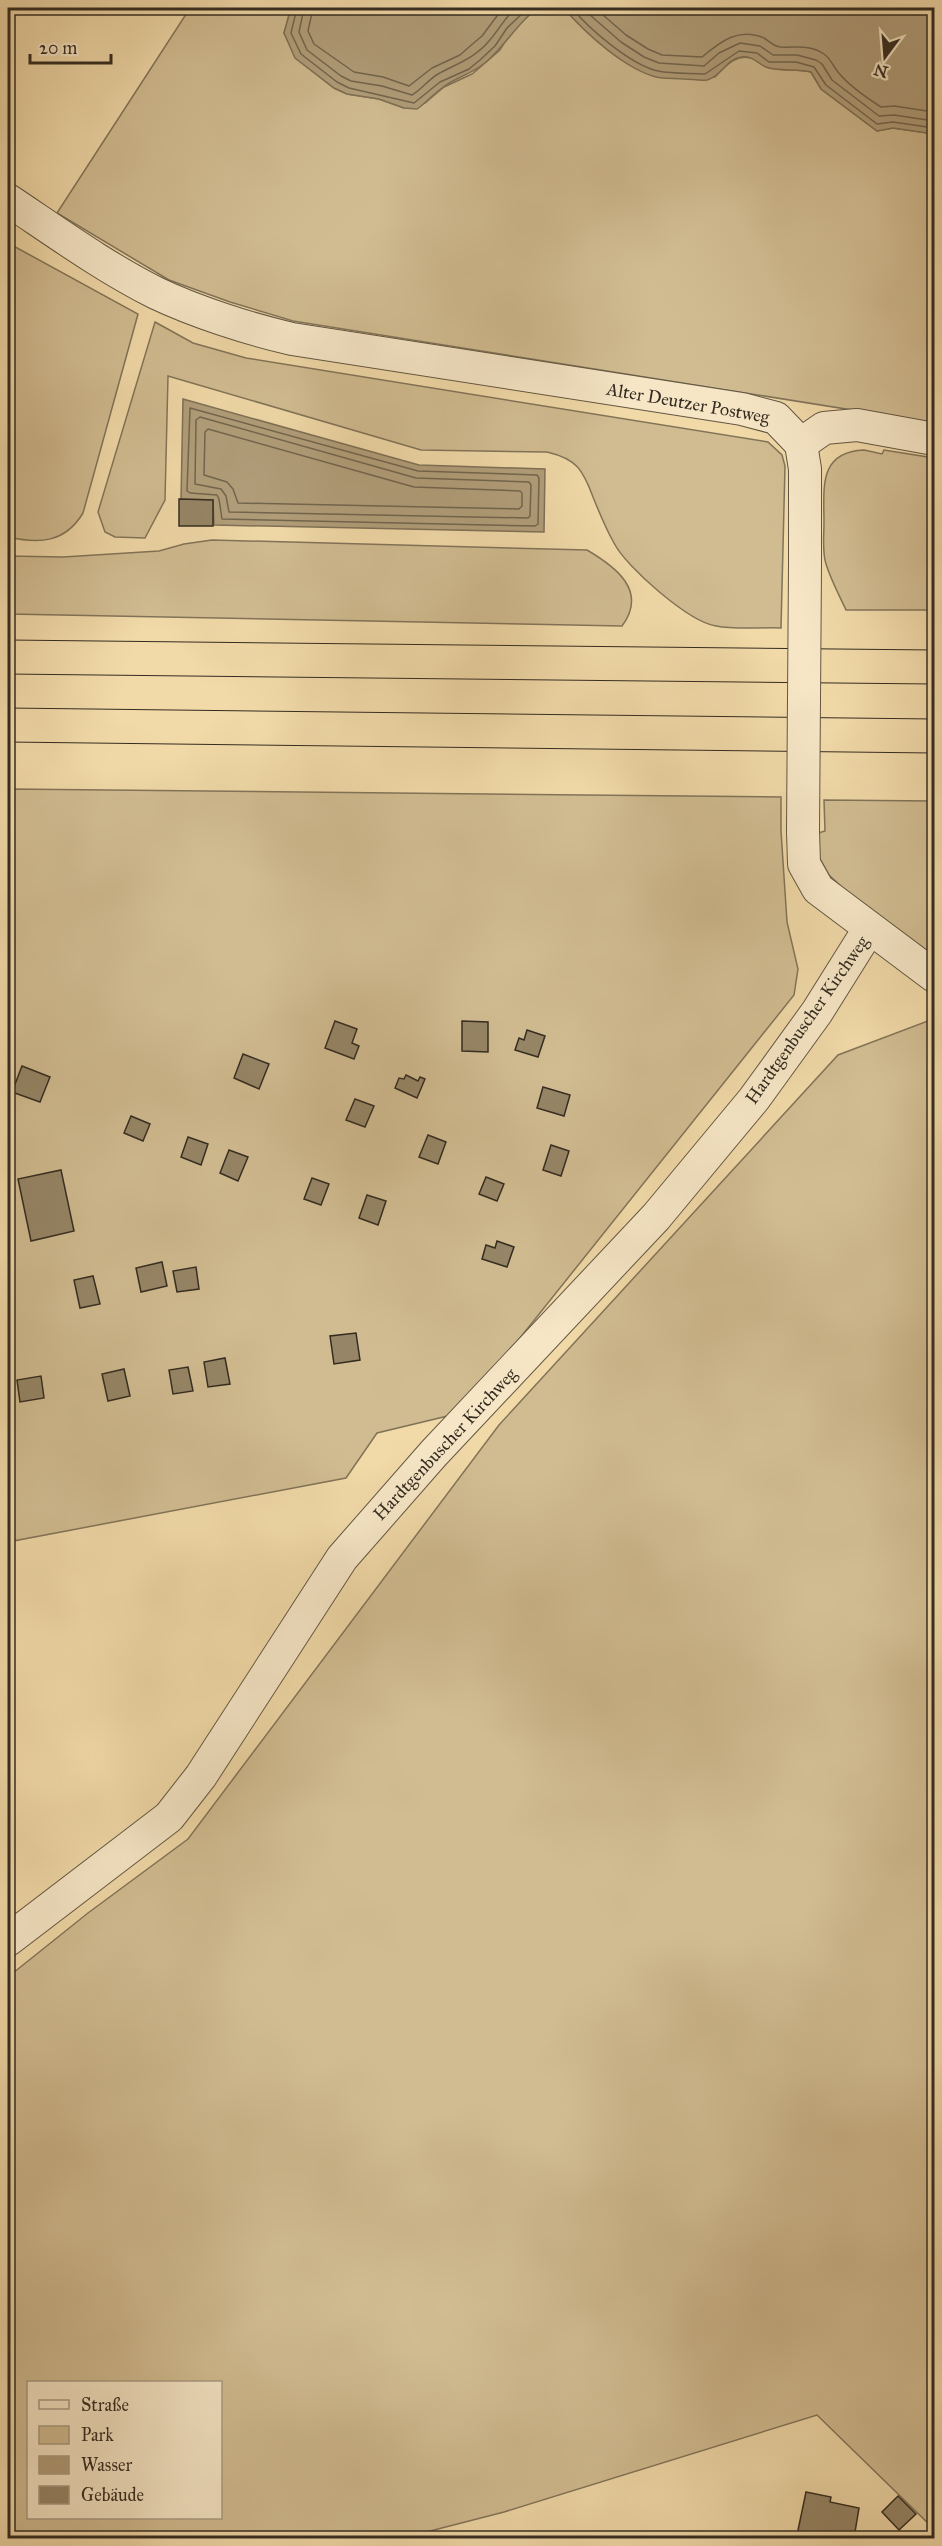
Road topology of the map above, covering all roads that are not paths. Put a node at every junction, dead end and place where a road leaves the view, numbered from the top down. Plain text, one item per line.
1 (8, 200) edge
2 (934, 439) edge
3 (801, 444) junction
4 (8, 657) edge
5 (934, 667) edge
6 (8, 725) edge
7 (934, 736) edge
8 (869, 929) junction
9 (934, 976) edge
10 (8, 1940) edge

1 - 3 street, Alter Deutzer Postweg
2 - 3 street
3 - 8 street, bridge
4 - 5 highway
6 - 7 highway
8 - 9 street
8 - 10 street, Hardtgenbuscher Kirchweg

